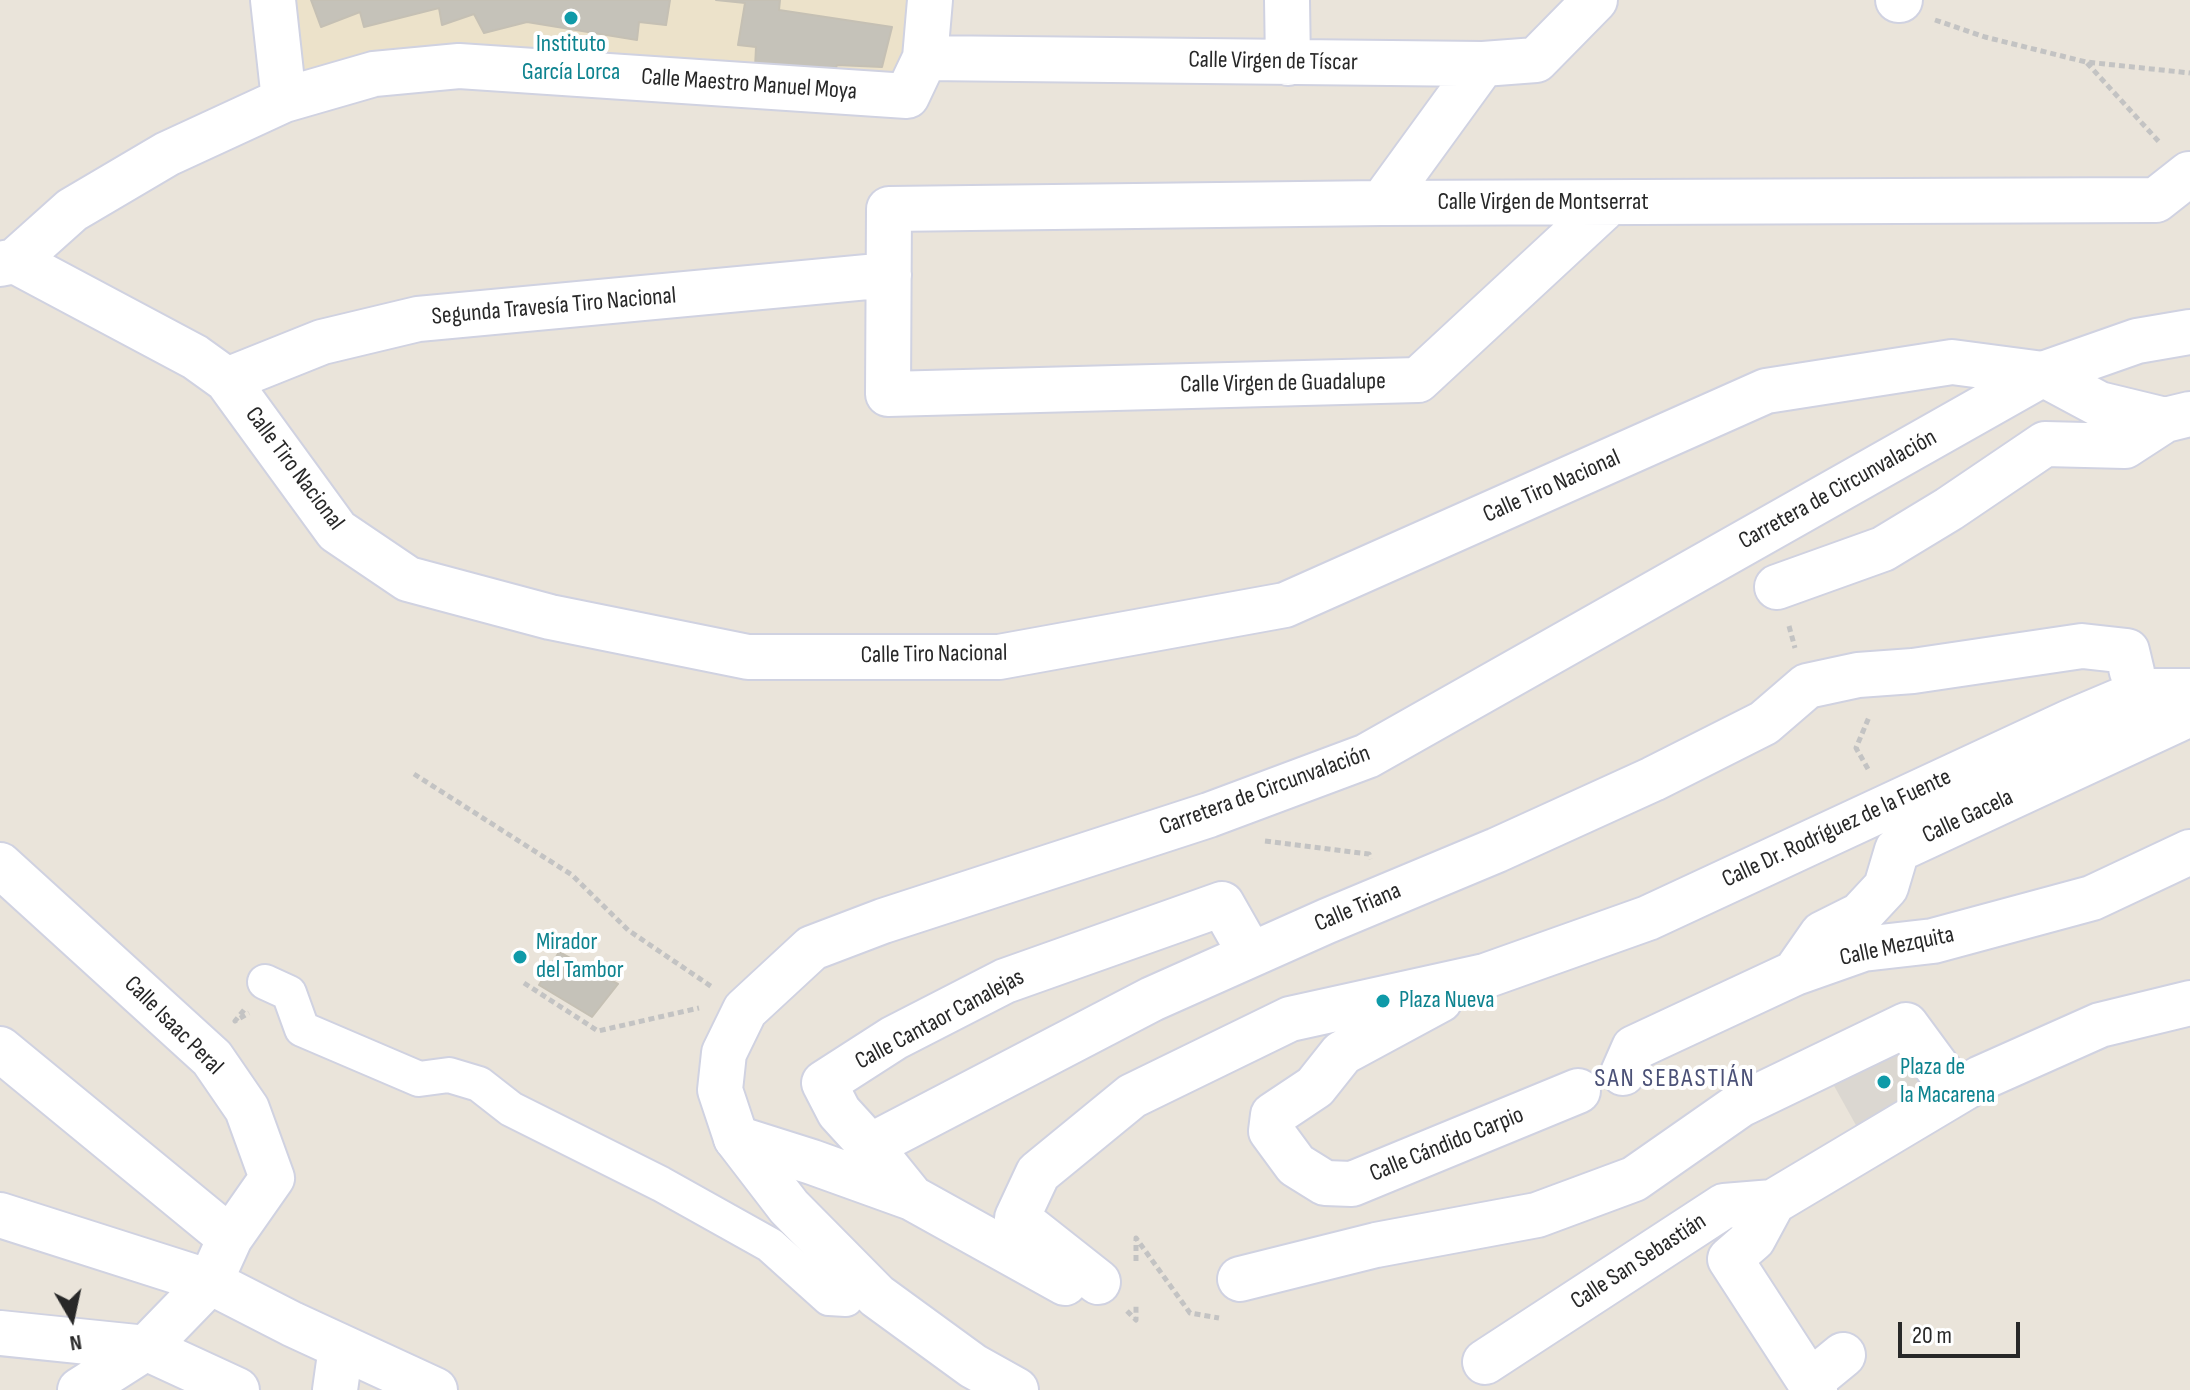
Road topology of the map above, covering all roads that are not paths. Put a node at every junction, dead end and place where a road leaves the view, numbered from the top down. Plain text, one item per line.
1 (273, 0) edge
2 (930, 0) edge
3 (1287, 0) edge
4 (1595, 0) edge
5 (925, 58) junction
6 (1288, 63) junction
7 (1483, 64) junction
8 (284, 100) junction
9 (2189, 174) edge
10 (1382, 203) junction
11 (1609, 203) junction
12 (7, 263) edge
13 (889, 275) junction
14 (2190, 332) edge
15 (2043, 374) junction
16 (227, 380) junction
17 (2178, 417) edge
18 (1777, 587) road end
19 (2132, 672) dead end
20 (2190, 691) edge
21 (2190, 714) edge
22 (2190, 852) edge
23 (0, 865) edge
24 (1251, 955) junction
25 (1795, 973) junction
26 (1485, 976) junction
27 (258, 1002) road end
28 (2190, 1003) edge
29 (0, 1049) edge
30 (1623, 1073) dead end
31 (1578, 1091) dead end
32 (1956, 1093) junction
33 (736, 1138) junction
34 (870, 1146) junction
35 (1325, 1183) junction
36 (912, 1198) junction
37 (1773, 1202) junction
38 (0, 1215) edge
39 (230, 1238) junction
40 (1376, 1245) junction
41 (1240, 1279) road end
42 (210, 1282) junction
43 (846, 1299) dead end
44 (0, 1333) edge
45 (341, 1347) junction
46 (146, 1348) junction
47 (1843, 1355) dead end
48 (1485, 1362) dead end
49 (984, 1378) edge
50 (1813, 1386) edge
51 (80, 1390) edge
52 (237, 1390) edge
53 (335, 1390) edge
54 (435, 1390) edge
55 (1016, 1390) edge

1 - 8 street
2 - 5 street, Calle Maestro Manuel Moya
3 - 6 street
4 - 7 street, Calle Virgen de Tíscar
5 - 6 street, Calle Virgen de Tíscar
5 - 8 street, Calle Maestro Manuel Moya
6 - 7 street, Calle Virgen de Tíscar
7 - 10 street
8 - 12 street, Calle Maestro Manuel Moya
9 - 11 street, Calle Virgen de Montserrat
10 - 11 street, Calle Virgen de Montserrat
10 - 13 street, Calle Virgen de Montserrat
11 - 13 street, Calle Virgen de Guadalupe
12 - 16 street, Calle Tiro Nacional
13 - 16 street, Segunda Travesía Tiro Nacional
14 - 15 street, Carretera de Circunvalación
15 - 16 street, Calle Tiro Nacional
15 - 17 street
15 - 33 street, Carretera de Circunvalación
17 - 18 street
19 - 24 street, Calle Triana
20 - 26 street, Calle Dr. Rodríguez de la Fuente
21 - 25 street, Calle Gacela
22 - 25 street, Calle Mezquita
23 - 39 street, Calle Isaac Peral
24 - 34 street, Calle Triana
24 - 34 street, Calle Cantaor Canalejas
25 - 30 street, Calle Mezquita
26 - 35 street
26 - 36 street
27 - 43 street
28 - 32 street, Calle San Sebastián
29 - 39 street
31 - 35 street, Calle Cándido Carpio
32 - 37 street, Calle San Sebastián
32 - 40 street
33 - 36 street
33 - 49 street, Carretera de Circunvalación
34 - 36 street
35 - 40 street
37 - 48 street, Calle San Sebastián
37 - 50 street
38 - 42 street
39 - 42 street, Calle Isaac Peral
40 - 41 street
42 - 45 street
42 - 46 street, Calle Isaac Peral
44 - 46 street
45 - 53 street
45 - 54 street
46 - 51 street, Calle Isaac Peral
46 - 52 street
47 - 50 street
49 - 55 street, Carretera de Circunvalación

